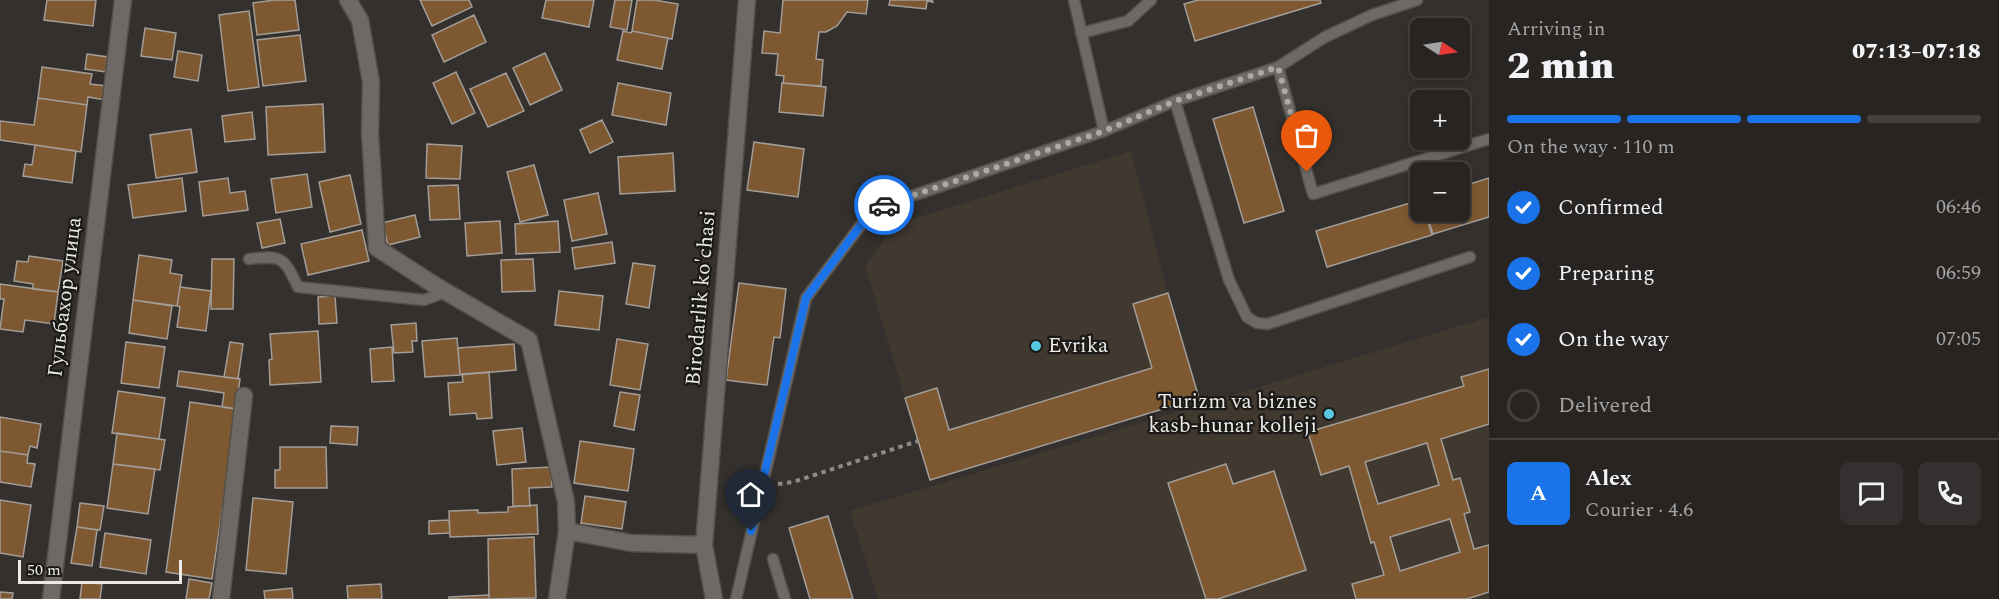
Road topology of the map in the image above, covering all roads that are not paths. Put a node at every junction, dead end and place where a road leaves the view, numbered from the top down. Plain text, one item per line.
1 (123, 0) edge
2 (348, 0) edge
3 (747, 0) edge
4 (1074, 0) edge
5 (1151, 0) edge
6 (1417, 0) edge
7 (1081, 33) junction
8 (1278, 67) junction
9 (1175, 101) junction
10 (1104, 131) junction
11 (1489, 139) edge
12 (1470, 257) dead end
13 (249, 259) dead end
14 (446, 292) junction
15 (244, 396) dead end
16 (567, 531) junction
17 (704, 545) junction
18 (773, 559) dead end
19 (51, 599) edge
20 (221, 599) edge
21 (557, 599) edge
22 (714, 599) edge
23 (736, 599) edge
24 (785, 599) edge

1 - 19 street, Гульбахор улица
2 - 14 street
3 - 17 street, Birodarlik ko'chasi
4 - 7 lane
5 - 7 lane
6 - 8 lane
7 - 10 lane
8 - 9 lane
8 - 11 lane
9 - 10 lane
9 - 12 lane
10 - 23 lane
13 - 14 lane
14 - 16 street
15 - 20 street
16 - 17 street
16 - 21 street
17 - 22 street, Birodarlik ko'chasi
18 - 24 lane

